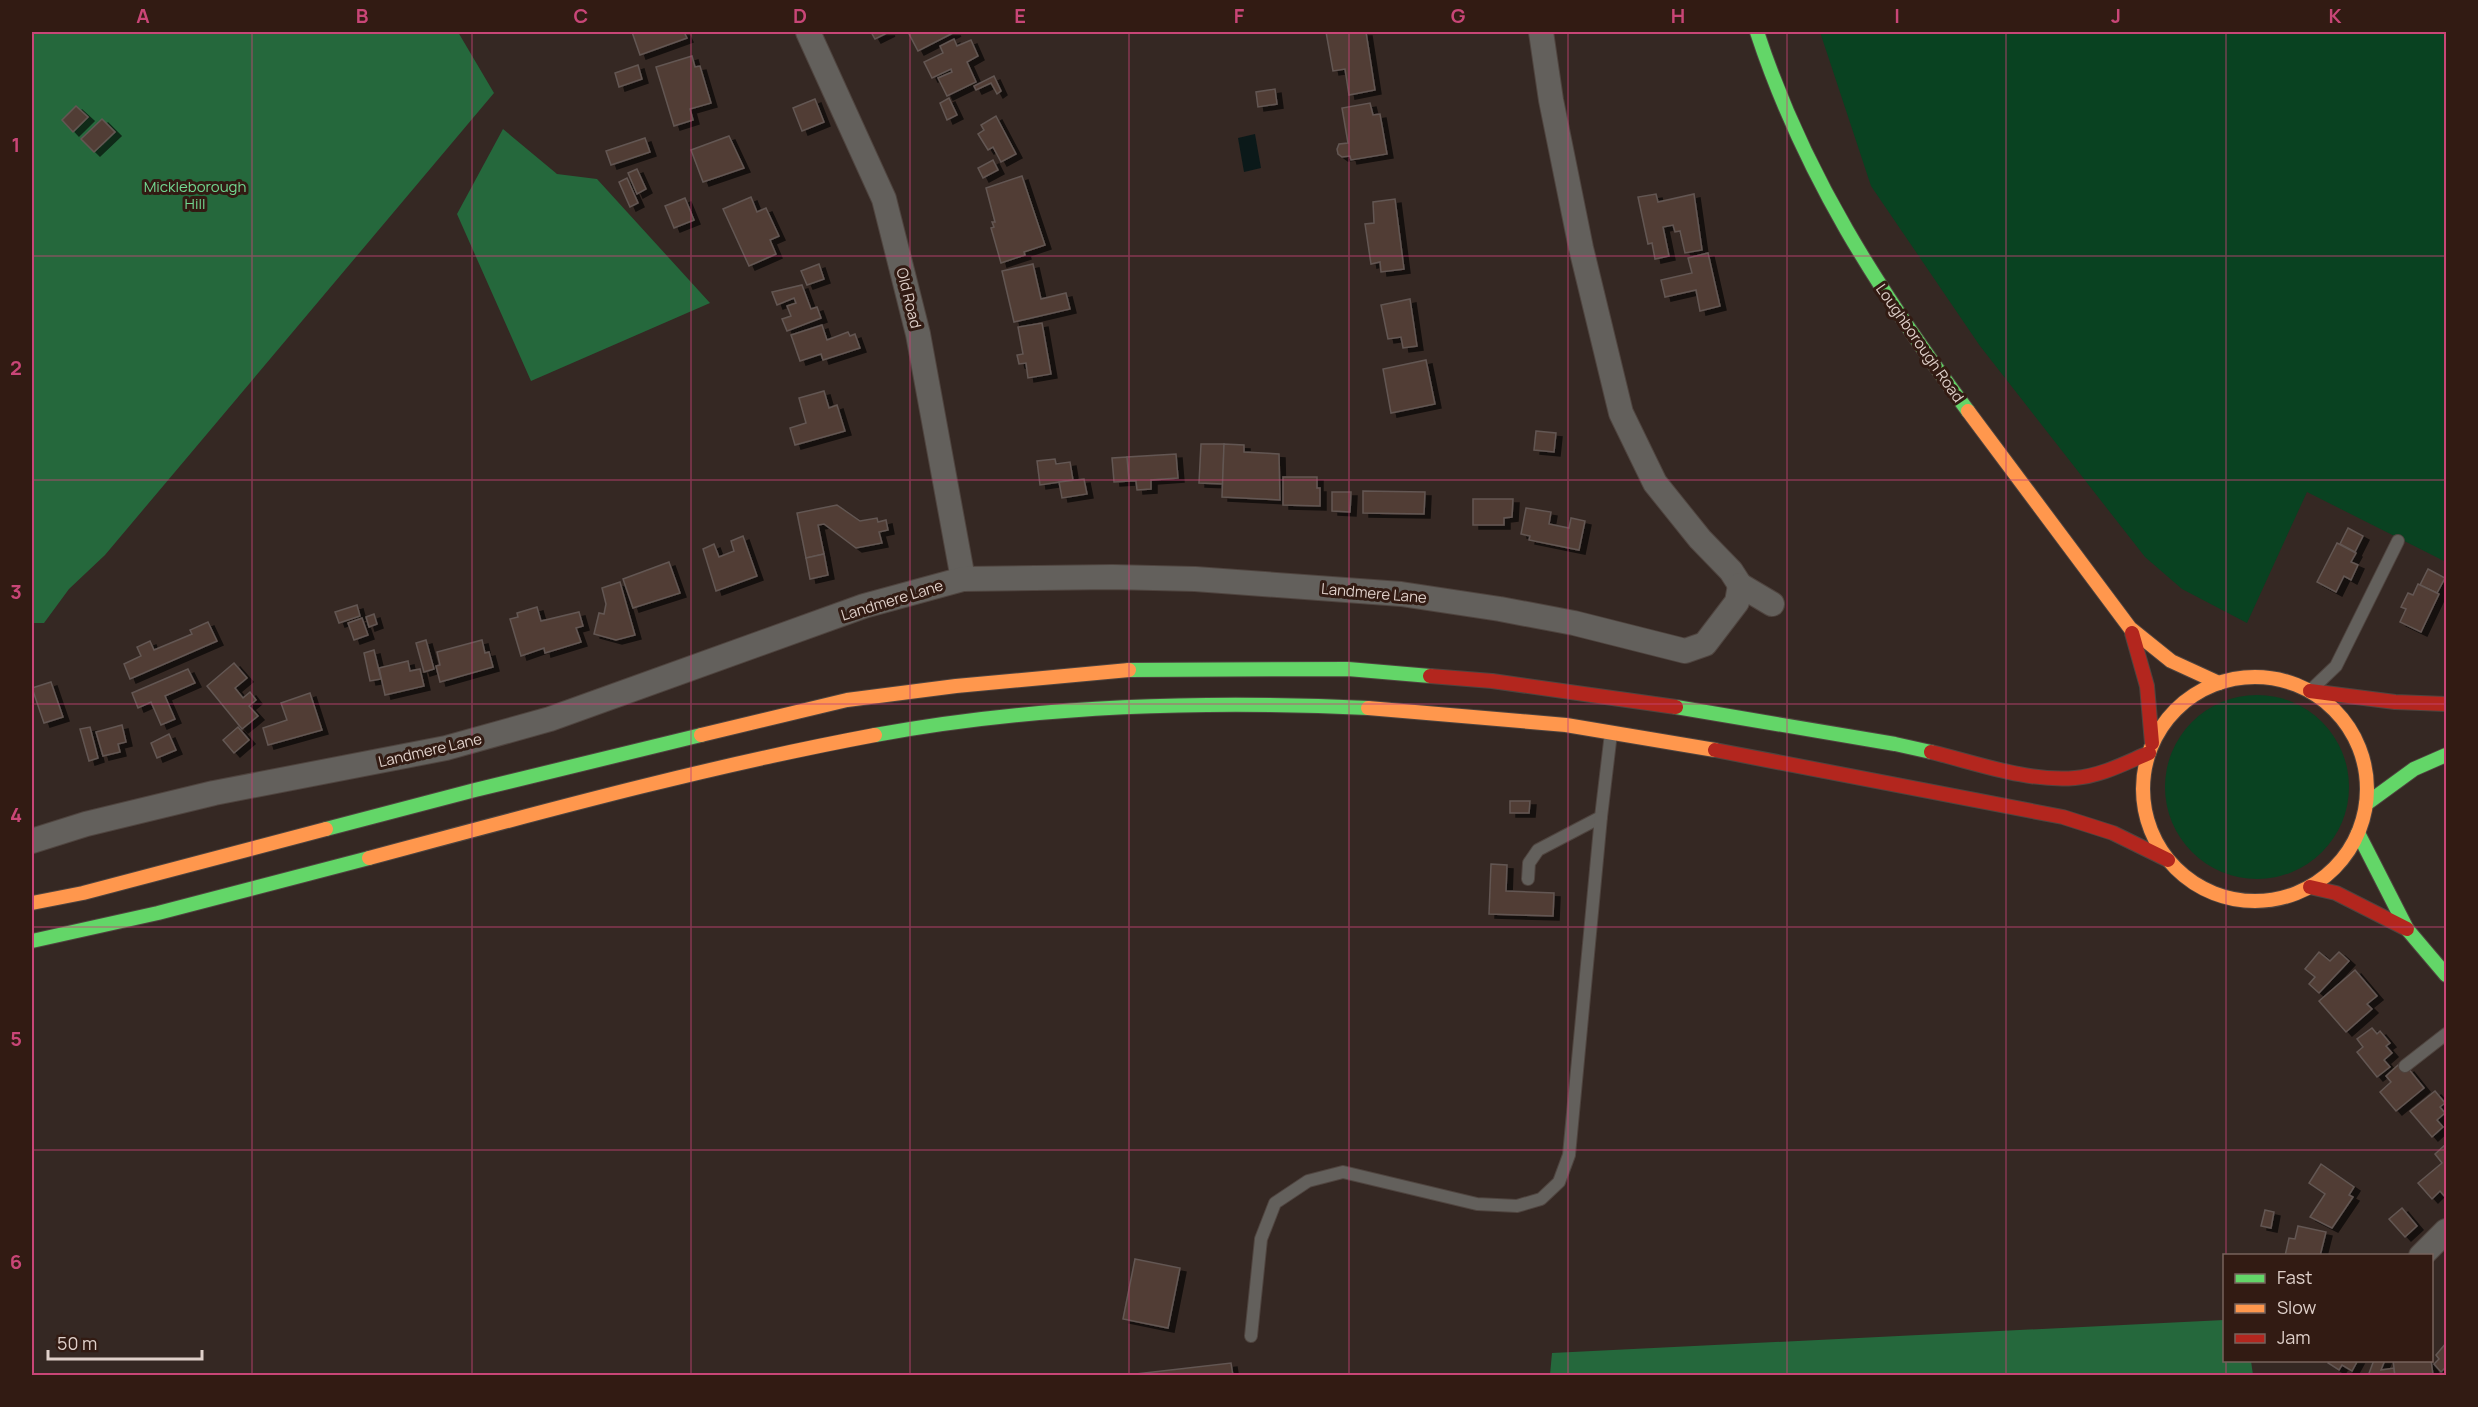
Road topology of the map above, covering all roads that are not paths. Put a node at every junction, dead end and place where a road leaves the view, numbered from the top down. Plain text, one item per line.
1 (808, 32) edge
2 (1541, 32) edge
3 (1757, 32) edge
4 (2398, 541) dead end
5 (963, 579) junction
6 (1740, 585) junction
7 (1772, 604) dead end
8 (2130, 628) junction
9 (2219, 683) junction
10 (2310, 691) junction
11 (2446, 704) edge
12 (1611, 731) junction
13 (2151, 748) junction
14 (2446, 755) edge
15 (2366, 804) junction
16 (1601, 817) junction
17 (2358, 833) junction
18 (32, 841) edge
19 (2168, 860) junction
20 (1528, 879) dead end
21 (2310, 887) junction
22 (32, 903) edge
23 (2407, 929) junction
24 (32, 941) edge
25 (2446, 975) edge
26 (2446, 1034) edge
27 (2405, 1066) dead end
28 (2446, 1231) edge
29 (2423, 1254) edge
30 (1251, 1336) dead end

1 - 5 street, Old Road
2 - 6 street
3 - 8 main road, Loughborough Road
4 - 10 lane
5 - 6 street, Landmere Lane
5 - 18 street, Landmere Lane
6 - 7 street
8 - 9 main road, Loughborough Road
8 - 13 main road, Loughborough Road
9 - 10 main road
9 - 13 main road
10 - 11 main road
10 - 15 main road
12 - 16 lane
12 - 19 main road
12 - 24 main road
13 - 19 main road
13 - 22 main road
14 - 15 main road
15 - 17 main road
16 - 20 lane
16 - 30 lane
17 - 21 main road
17 - 23 main road
19 - 21 main road
21 - 23 main road
23 - 25 main road
26 - 27 lane
28 - 29 street

